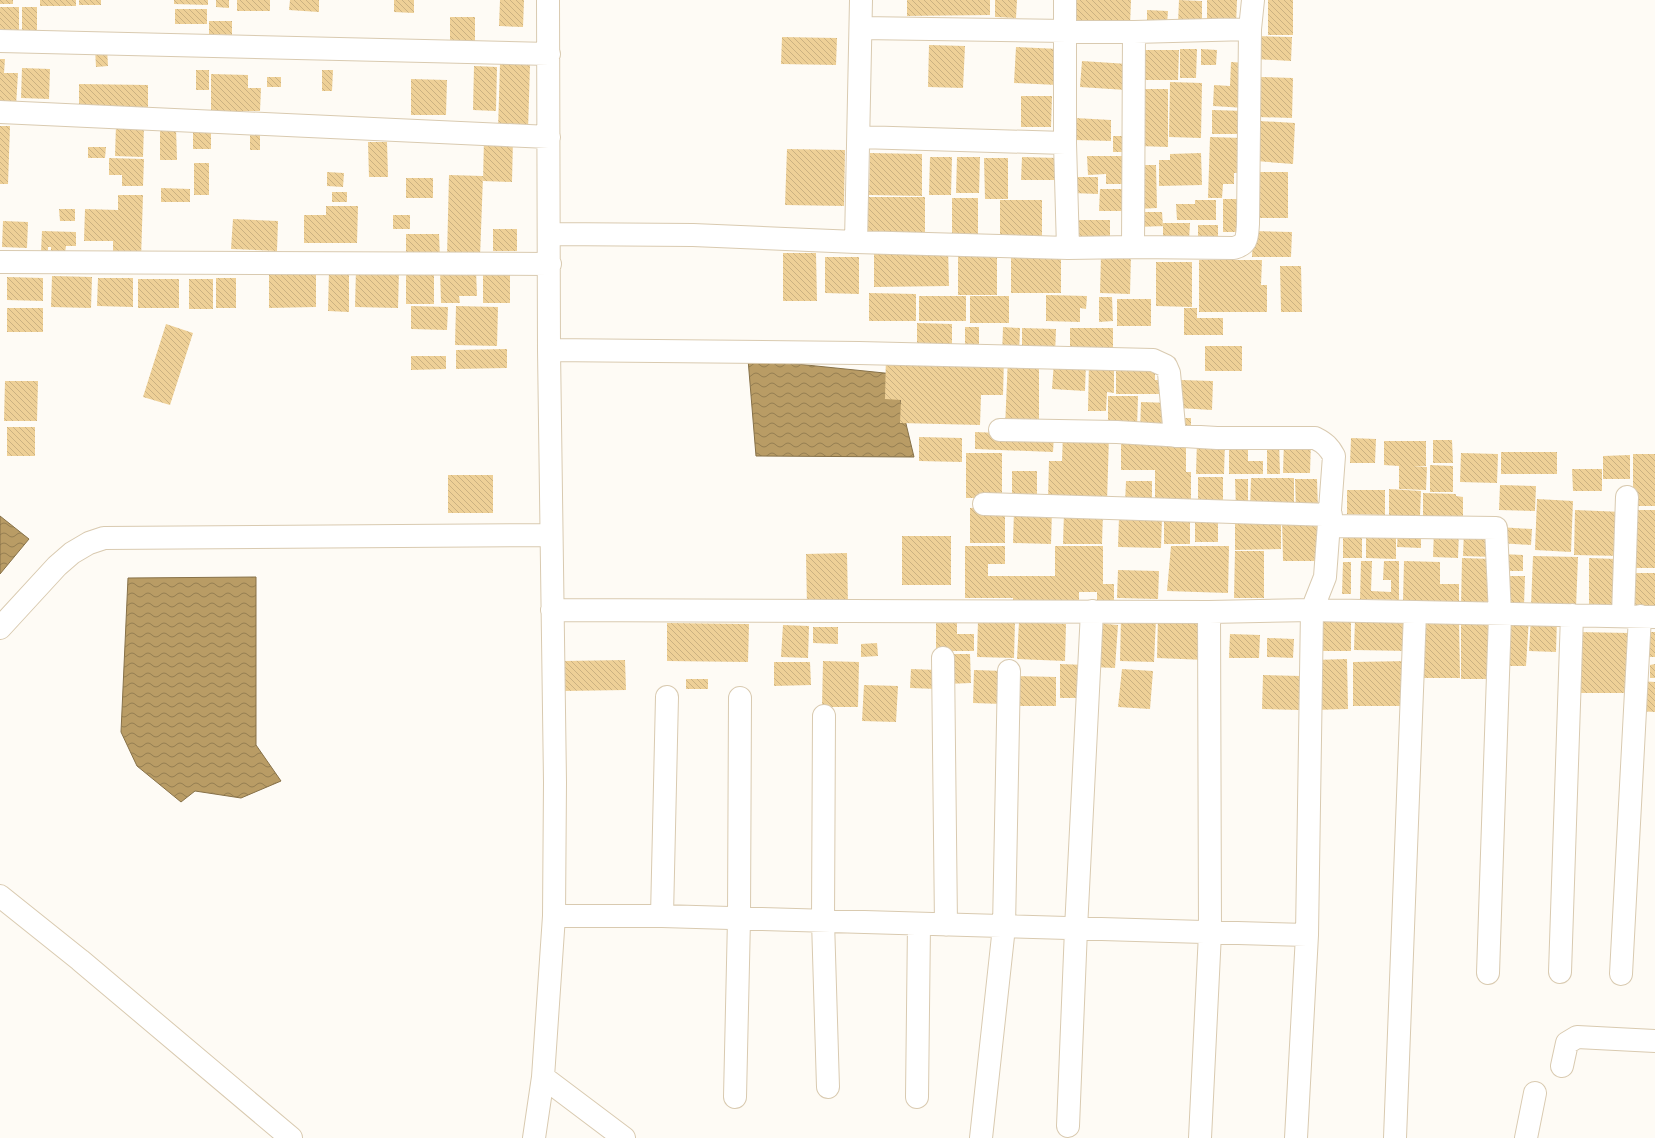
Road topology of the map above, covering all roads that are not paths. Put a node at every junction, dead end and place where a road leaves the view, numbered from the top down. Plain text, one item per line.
1 (548, 0) edge
2 (861, 0) edge
3 (1065, 0) edge
4 (1253, 0) edge
5 (861, 28) junction
6 (1250, 29) junction
7 (1064, 31) junction
8 (1134, 32) junction
9 (0, 41) edge
10 (549, 54) junction
11 (0, 112) edge
12 (549, 137) junction
13 (860, 137) junction
14 (1065, 143) junction
15 (549, 234) junction
16 (856, 242) junction
17 (1133, 247) junction
18 (1068, 248) junction
19 (0, 262) edge
20 (550, 264) junction
21 (549, 350) junction
22 (1000, 430) dead end
23 (1175, 436) junction
24 (1627, 497) dead end
25 (984, 504) dead end
26 (1330, 521) junction
27 (550, 535) junction
28 (552, 610) junction
29 (1312, 610) junction
30 (1092, 611) junction
31 (1209, 612) junction
32 (1415, 612) junction
33 (1500, 615) junction
34 (1572, 615) junction
35 (1639, 616) edge
36 (0, 628) edge
37 (943, 658) dead end
38 (1009, 671) dead end
39 (667, 697) dead end
40 (740, 698) dead end
41 (824, 716) dead end
42 (0, 896) edge
43 (554, 916) junction
44 (662, 916) junction
45 (739, 918) junction
46 (823, 921) junction
47 (919, 924) junction
48 (946, 925) junction
49 (1004, 927) junction
50 (1076, 929) junction
51 (1210, 933) junction
52 (1307, 935) junction
53 (1560, 972) dead end
54 (1488, 973) dead end
55 (1621, 974) dead end
56 (1655, 1041) edge
57 (1562, 1066) dead end
58 (543, 1077) junction
59 (828, 1088) dead end
60 (1535, 1093) dead end
61 (735, 1097) dead end
62 (917, 1097) dead end
63 (1068, 1126) dead end
64 (291, 1138) edge
65 (534, 1138) edge
66 (624, 1138) edge
67 (981, 1138) edge
68 (1200, 1138) edge
69 (1296, 1138) edge
70 (1395, 1138) edge
71 (1526, 1138) edge

1 - 10 street
2 - 5 street
3 - 7 street
4 - 6 street
5 - 7 street
5 - 13 street
6 - 8 street
6 - 17 street
7 - 8 street
7 - 14 street
8 - 17 street
9 - 10 street
10 - 12 street
11 - 12 street
12 - 15 street
13 - 14 street
13 - 16 street
14 - 18 street
15 - 16 street
15 - 20 street
16 - 18 street
17 - 18 street
19 - 20 street
20 - 21 street
21 - 23 street
21 - 27 street
22 - 23 street
23 - 26 street
24 - 35 street
25 - 26 street
26 - 29 street
26 - 33 street
27 - 28 street
27 - 36 street
28 - 30 street
28 - 43 street
29 - 31 street
29 - 32 street
29 - 52 street
30 - 31 street
30 - 50 street
31 - 51 street
32 - 33 street
32 - 70 street
33 - 34 street
33 - 54 street
34 - 35 street
34 - 53 street
35 - 55 street
37 - 48 street
38 - 49 street
39 - 44 street
40 - 45 street
41 - 46 street
42 - 64 street
43 - 44 street
43 - 58 street
44 - 45 street
45 - 46 street
45 - 61 street
46 - 47 street
46 - 59 street
47 - 48 street
47 - 62 street
48 - 49 street
49 - 50 street
49 - 67 street
50 - 51 street
50 - 63 street
51 - 52 street
51 - 68 street
52 - 69 street
56 - 57 street
58 - 65 street
58 - 66 street
60 - 71 street

